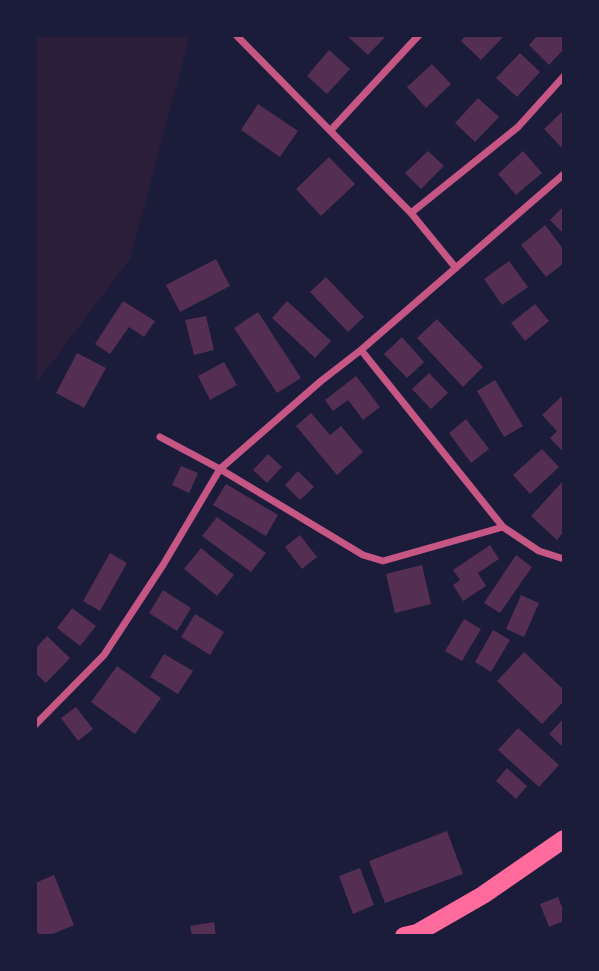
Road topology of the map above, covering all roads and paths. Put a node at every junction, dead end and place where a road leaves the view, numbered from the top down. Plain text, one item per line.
1 (236, 35) edge
2 (419, 35) edge
3 (564, 76) edge
4 (330, 131) junction
5 (564, 174) edge
6 (411, 213) junction
7 (456, 268) junction
8 (361, 350) junction
9 (160, 437) dead end
10 (220, 469) junction
11 (503, 527) junction
12 (564, 559) edge
13 (35, 725) edge
14 (564, 839) edge
15 (404, 936) edge

1 - 4 street
2 - 4 street
3 - 6 street
4 - 6 street
5 - 7 street
6 - 7 street
7 - 8 street
8 - 10 street
8 - 11 street
9 - 10 street
10 - 11 street
10 - 13 street
11 - 12 street
14 - 15 main road

